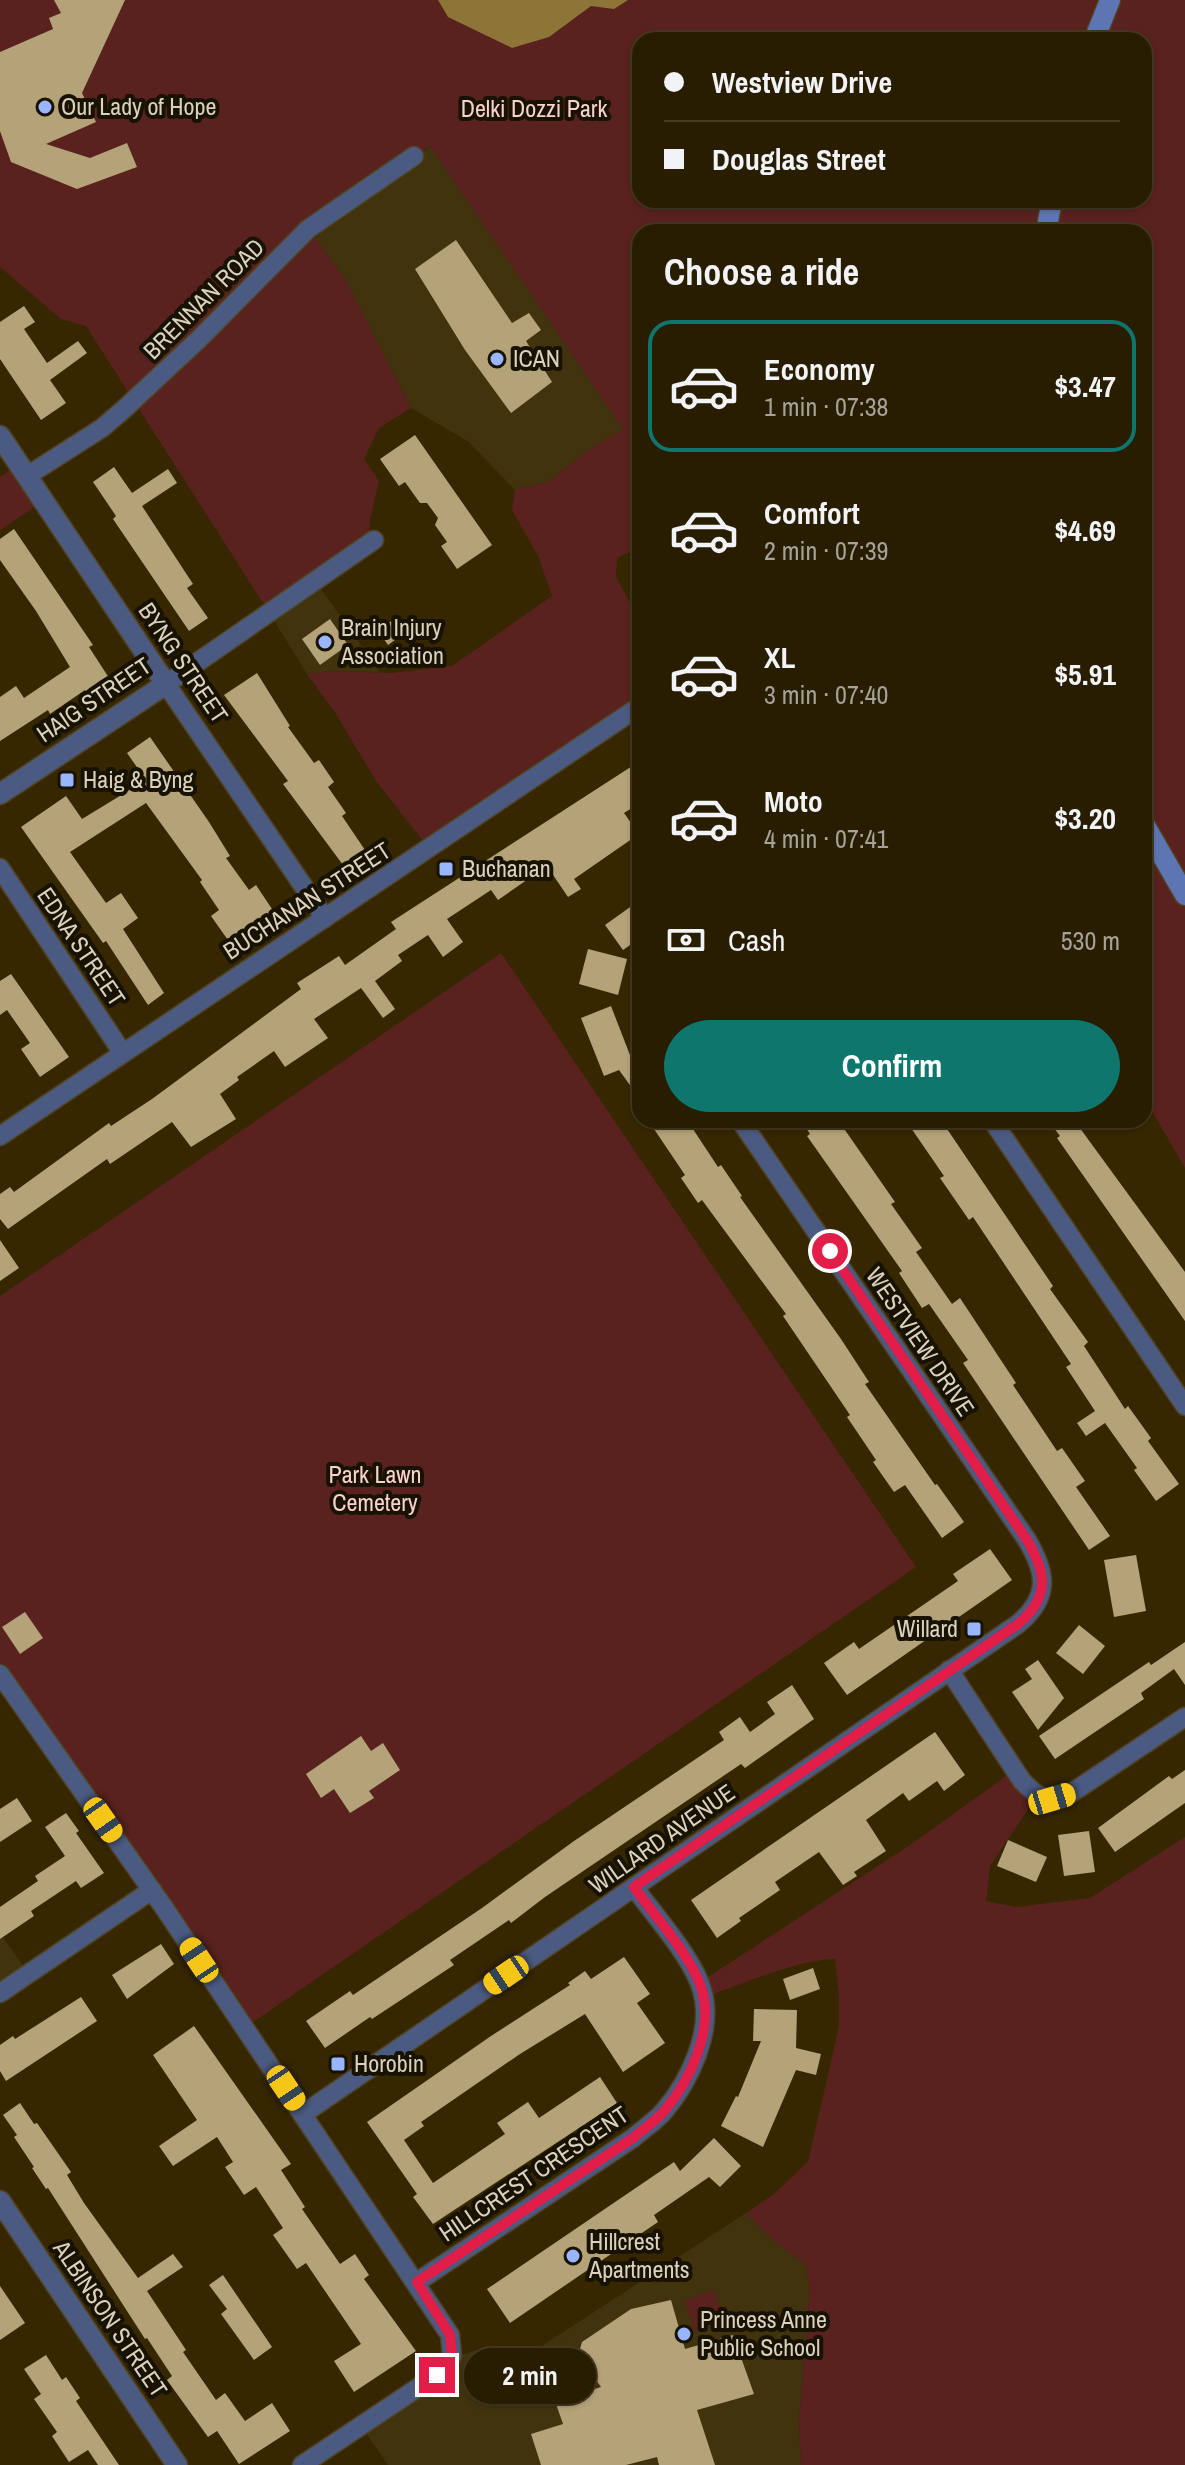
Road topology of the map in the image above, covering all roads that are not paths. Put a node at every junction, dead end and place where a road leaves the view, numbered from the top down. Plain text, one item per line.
1 (1110, 0) edge
2 (1097, 32) edge
3 (414, 156) dead end
4 (0, 436) edge
5 (27, 476) junction
6 (374, 540) dead end
7 (166, 684) junction
8 (632, 711) edge
9 (0, 794) edge
10 (1152, 838) edge
11 (0, 868) edge
12 (1185, 895) edge
13 (325, 918) junction
14 (122, 1052) junction
15 (745, 1128) edge
16 (997, 1128) edge
17 (0, 1136) edge
18 (1185, 1406) edge
19 (1039, 1596) joint
20 (949, 1670) junction
21 (0, 1674) edge
22 (1185, 1717) edge
23 (634, 1887) junction
24 (152, 1890) junction
25 (0, 1993) edge
26 (303, 2114) junction
27 (0, 2201) edge
28 (417, 2282) junction
29 (177, 2465) edge
30 (302, 2465) edge

1 - 2 main road
3 - 5 street, BRENNAN ROAD
4 - 5 street, BYNG STREET
5 - 7 street, BYNG STREET
6 - 7 street, HAIG STREET
7 - 9 street, HAIG STREET
7 - 13 street, BYNG STREET
8 - 13 street, BUCHANAN STREET
10 - 12 main road
11 - 14 street, EDNA STREET
13 - 14 street, BUCHANAN STREET
14 - 17 street, BUCHANAN STREET
15 - 19 street, WESTVIEW DRIVE
16 - 18 street
19 - 20 street, WILLARD AVENUE
20 - 22 street
20 - 23 street, WILLARD AVENUE
21 - 24 street
23 - 26 street, WILLARD AVENUE
23 - 28 street, HILLCREST CRESCENT
24 - 25 street
24 - 26 street
26 - 28 street
27 - 29 street, ALBINSON STREET
28 - 30 street

